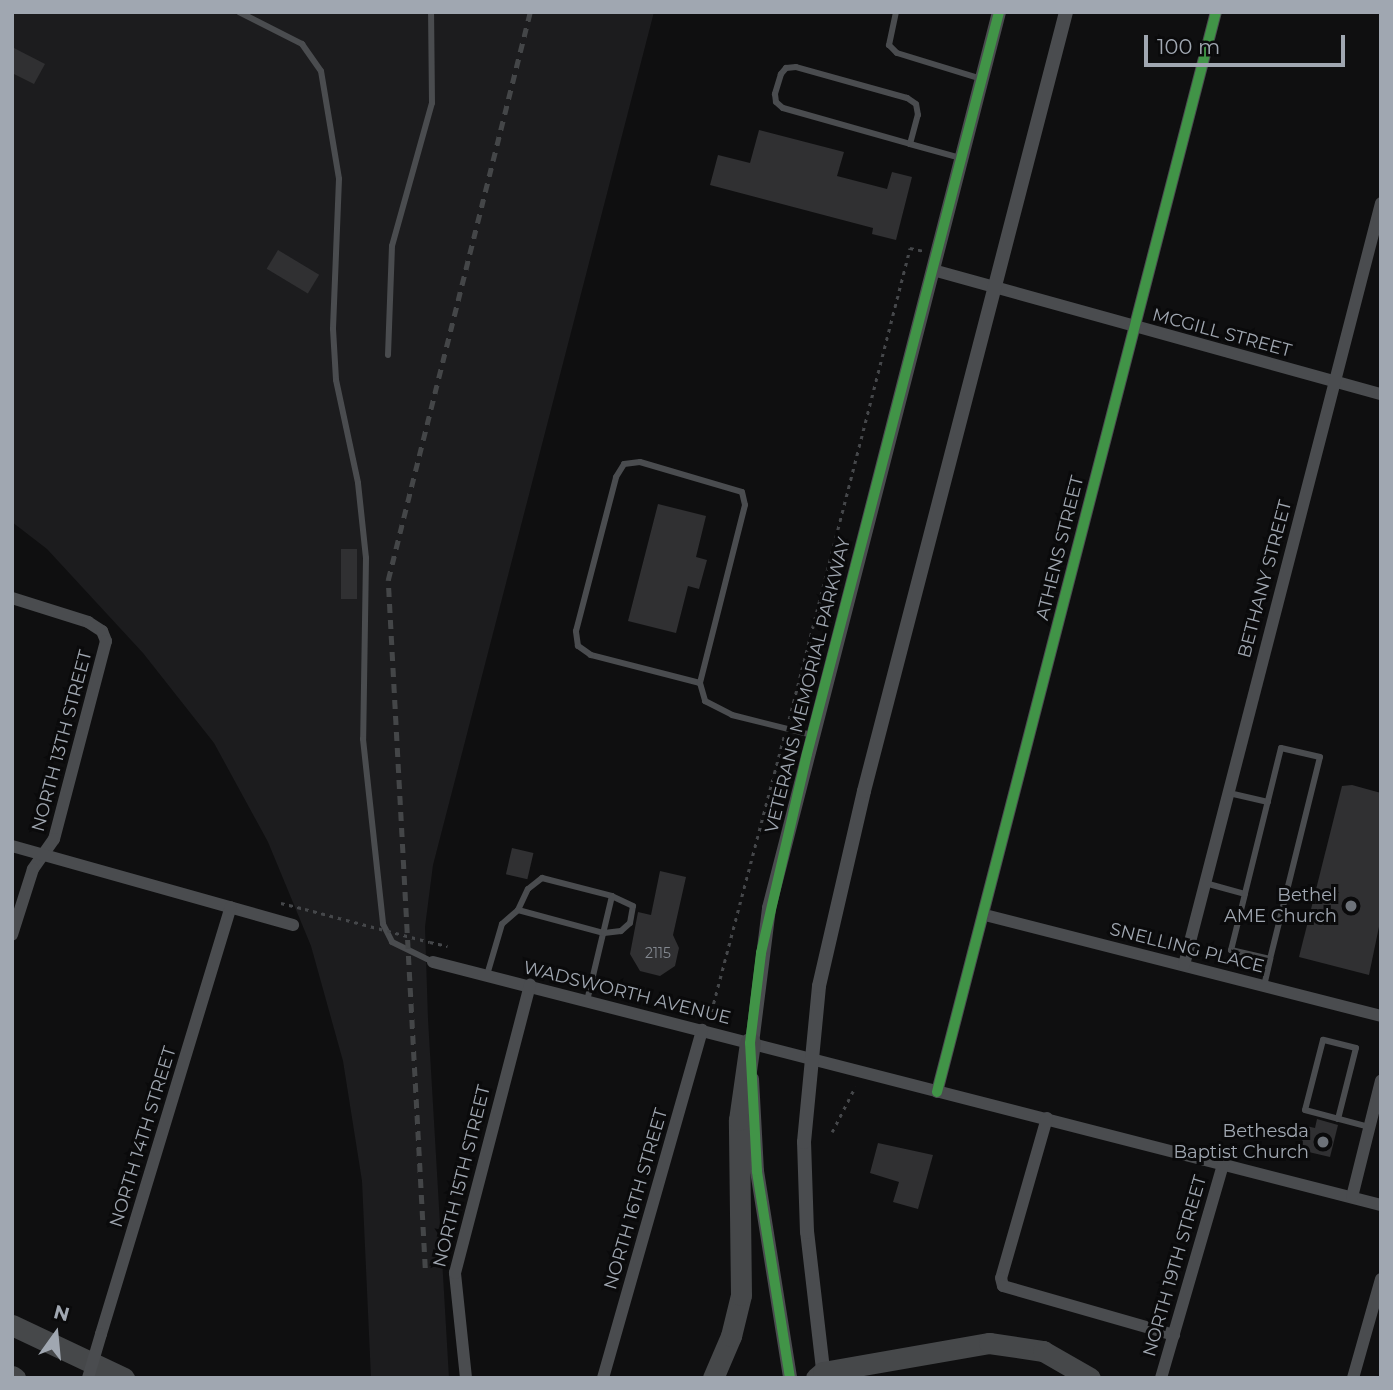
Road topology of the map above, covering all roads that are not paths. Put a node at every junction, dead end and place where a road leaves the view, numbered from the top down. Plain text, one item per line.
1 (239, 12) edge
2 (431, 12) edge
3 (896, 12) edge
4 (999, 12) edge
5 (1066, 12) edge
6 (1216, 12) edge
7 (982, 79) junction
8 (910, 144) junction
9 (962, 158) junction
10 (1381, 203) edge
11 (933, 270) junction
12 (995, 288) junction
13 (1134, 326) junction
14 (388, 355) dead end
15 (1334, 382) junction
16 (1381, 394) edge
17 (12, 598) edge
18 (700, 683) junction
19 (812, 736) junction
20 (1228, 793) junction
21 (1268, 802) junction
22 (12, 846) edge
23 (45, 855) junction
24 (1205, 883) junction
25 (1245, 894) junction
26 (612, 896) junction
27 (231, 907) junction
28 (518, 910) junction
29 (985, 915) junction
30 (293, 925) dead end
31 (604, 933) junction
32 (12, 935) edge
33 (1270, 959) junction
34 (433, 962) joint
35 (1184, 965) junction
36 (487, 977) junction
37 (530, 985) junction
38 (1264, 986) junction
39 (587, 1001) junction
40 (1381, 1016) edge
41 (702, 1030) junction
42 (751, 1043) junction
43 (812, 1058) junction
44 (1381, 1081) edge
45 (937, 1092) junction
46 (1047, 1118) junction
47 (1338, 1119) junction
48 (1369, 1127) junction
49 (1223, 1164) junction
50 (1352, 1197) junction
51 (1381, 1205) edge
52 (1381, 1279) edge
53 (12, 1325) edge
54 (1174, 1335) junction
55 (821, 1376) edge
56 (88, 1378) edge
57 (124, 1378) edge
58 (466, 1378) edge
59 (603, 1378) edge
60 (713, 1378) edge
61 (790, 1378) edge
62 (1090, 1378) edge
63 (1161, 1378) edge
64 (1353, 1378) edge

1 - 34 lane
2 - 14 lane
3 - 7 lane
4 - 7 street, VETERANS MEMORIAL PARKWAY
5 - 12 street
6 - 13 street, ATHENS STREET
7 - 9 street, VETERANS MEMORIAL PARKWAY
8 - 8 lane
8 - 9 lane
9 - 11 street, VETERANS MEMORIAL PARKWAY
10 - 15 street, BETHANY STREET
11 - 12 street, MCGILL STREET
11 - 19 street, VETERANS MEMORIAL PARKWAY
12 - 13 street, MCGILL STREET
12 - 43 street
13 - 15 street, MCGILL STREET
13 - 29 street, ATHENS STREET
15 - 16 street, MCGILL STREET
15 - 20 street, BETHANY STREET
17 - 23 street, NORTH 13TH STREET
18 - 18 lane
18 - 19 lane
19 - 42 street, VETERANS MEMORIAL PARKWAY
20 - 21 lane
20 - 24 street, BETHANY STREET
21 - 25 lane
21 - 33 lane
22 - 23 street
23 - 27 street
23 - 32 street, NORTH 13TH STREET
24 - 25 lane
24 - 35 street, BETHANY STREET
25 - 33 lane
26 - 28 lane
26 - 31 lane
26 - 31 lane
27 - 30 street
27 - 56 street, NORTH 14TH STREET, bridge
28 - 31 lane
28 - 36 lane
29 - 35 street, SNELLING PLACE
29 - 45 street, ATHENS STREET
31 - 39 lane
33 - 38 lane
34 - 36 street, WADSWORTH AVENUE
35 - 38 street, SNELLING PLACE
36 - 37 street, WADSWORTH AVENUE
37 - 39 street, WADSWORTH AVENUE
37 - 58 street, NORTH 15TH STREET
38 - 40 street, SNELLING PLACE
39 - 41 street, WADSWORTH AVENUE
41 - 42 street, WADSWORTH AVENUE
41 - 59 street, NORTH 16TH STREET
42 - 43 street, WADSWORTH AVENUE
42 - 60 highway
42 - 61 street, VETERANS MEMORIAL PARKWAY
43 - 45 street, WADSWORTH AVENUE
43 - 55 street
44 - 48 street
45 - 46 street, WADSWORTH AVENUE
46 - 49 street, WADSWORTH AVENUE
46 - 54 street
47 - 47 lane
47 - 48 lane
48 - 50 street
49 - 50 street, WADSWORTH AVENUE
49 - 54 street, NORTH 19TH STREET
50 - 51 street, WADSWORTH AVENUE
52 - 64 street
53 - 57 highway
54 - 63 street, NORTH 19TH STREET
55 - 62 highway

